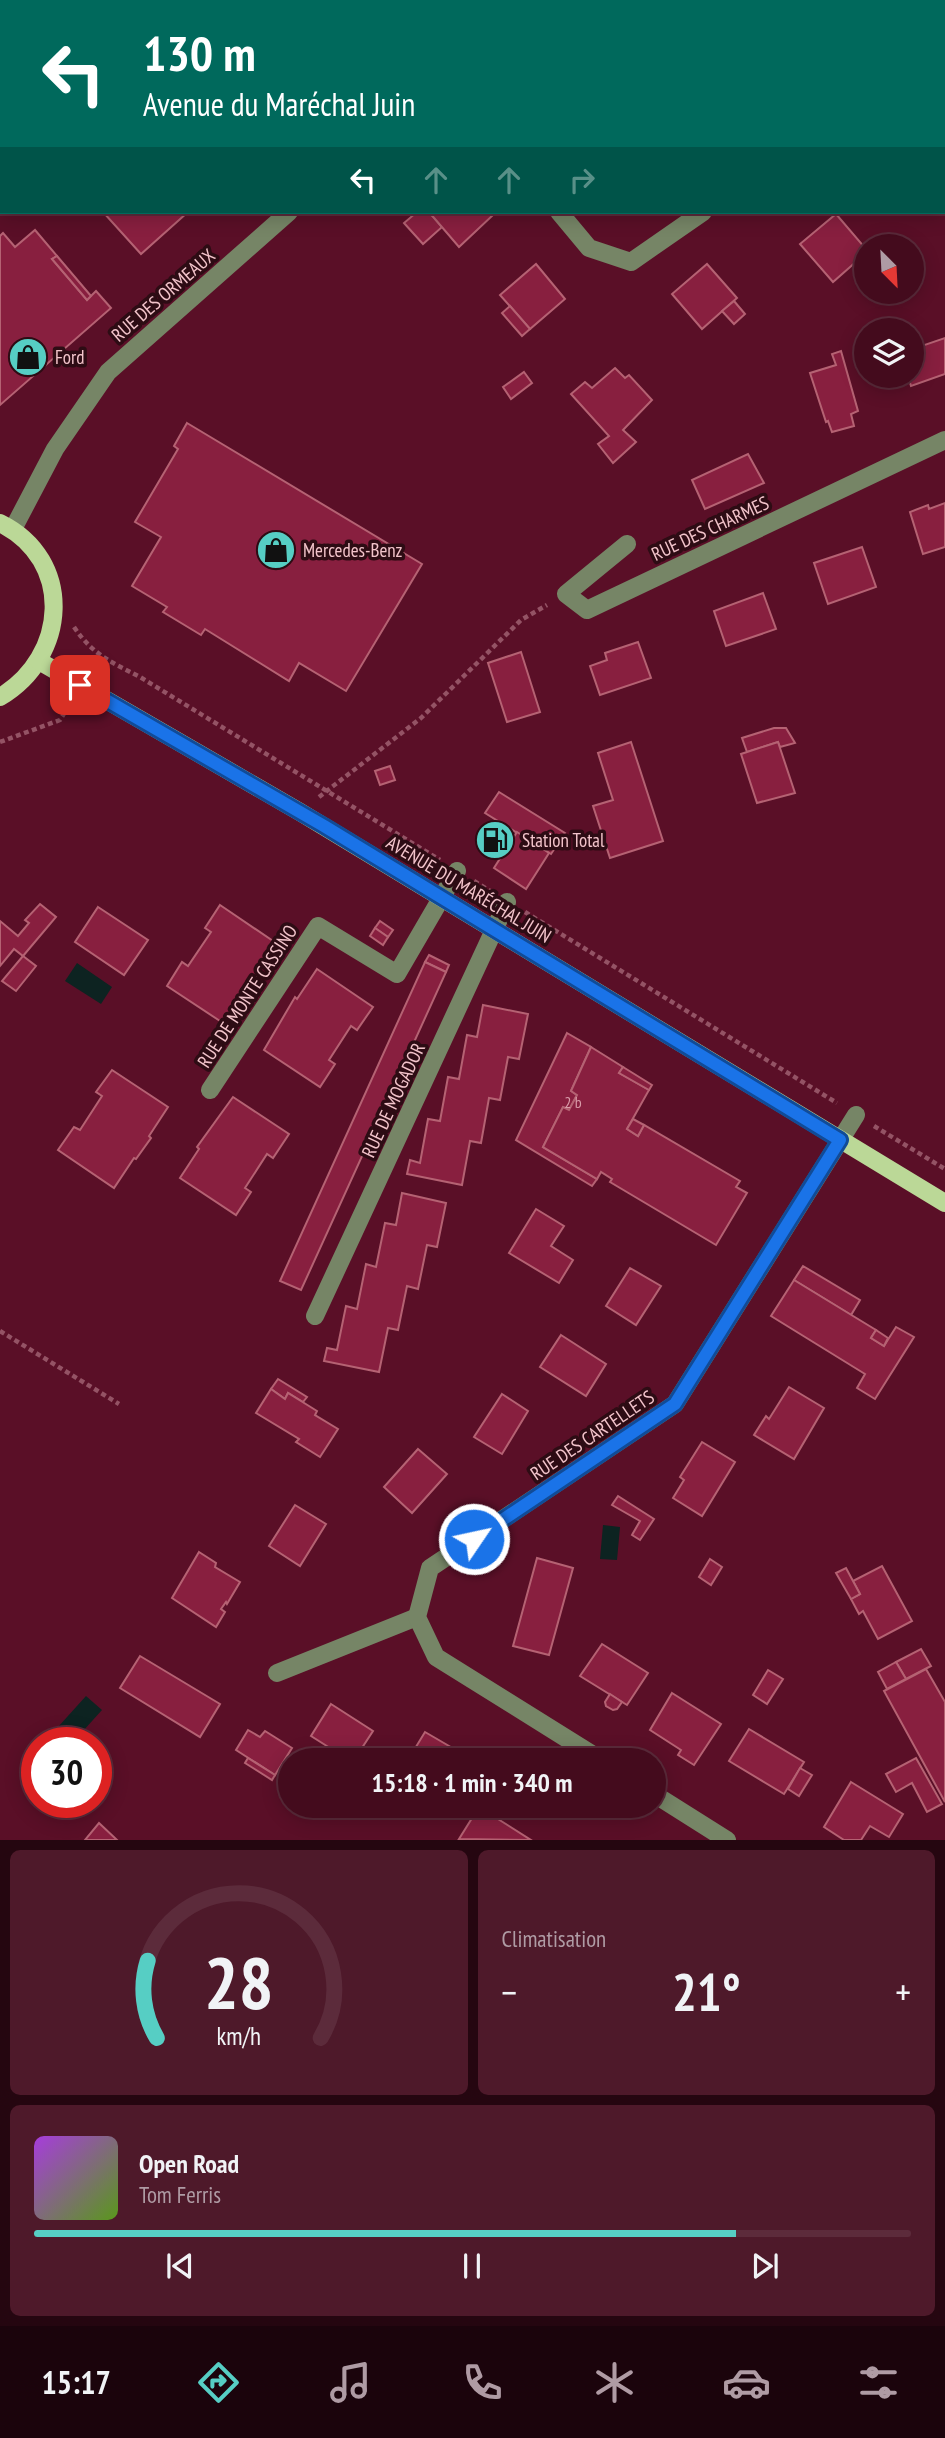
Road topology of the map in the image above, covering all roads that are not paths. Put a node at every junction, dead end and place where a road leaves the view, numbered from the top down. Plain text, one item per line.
1 (287, 214) edge
2 (561, 214) edge
3 (700, 214) edge
4 (945, 440) edge
5 (6, 526) edge
6 (626, 544) dead end
7 (39, 661) junction
8 (0, 697) edge
9 (457, 871) dead end
10 (443, 898) junction
11 (508, 902) dead end
12 (496, 929) junction
13 (210, 1090) dead end
14 (856, 1115) dead end
15 (840, 1140) junction
16 (945, 1203) edge
17 (315, 1316) dead end
18 (417, 1617) junction
19 (277, 1674) dead end
20 (582, 1748) edge
21 (666, 1801) edge
22 (727, 1839) edge

1 - 5 street, RUE DES ORMEAUX
2 - 3 street
4 - 6 street, RUE DES CHARMES
5 - 7 main road
7 - 8 main road
7 - 10 main road, AVENUE DU MARÉCHAL JUIN
9 - 10 street, RUE DE MONTE CASSINO
10 - 12 main road, AVENUE DU MARÉCHAL JUIN
10 - 13 street, RUE DE MONTE CASSINO
11 - 12 street, RUE DE MOGADOR
12 - 15 main road, AVENUE DU MARÉCHAL JUIN
12 - 17 street, RUE DE MOGADOR
14 - 15 street, RUE DES CARTELLETS
15 - 16 main road, AVENUE DU MARÉCHAL JUIN
15 - 18 street, RUE DES CARTELLETS
18 - 19 street
18 - 20 street
21 - 22 street

